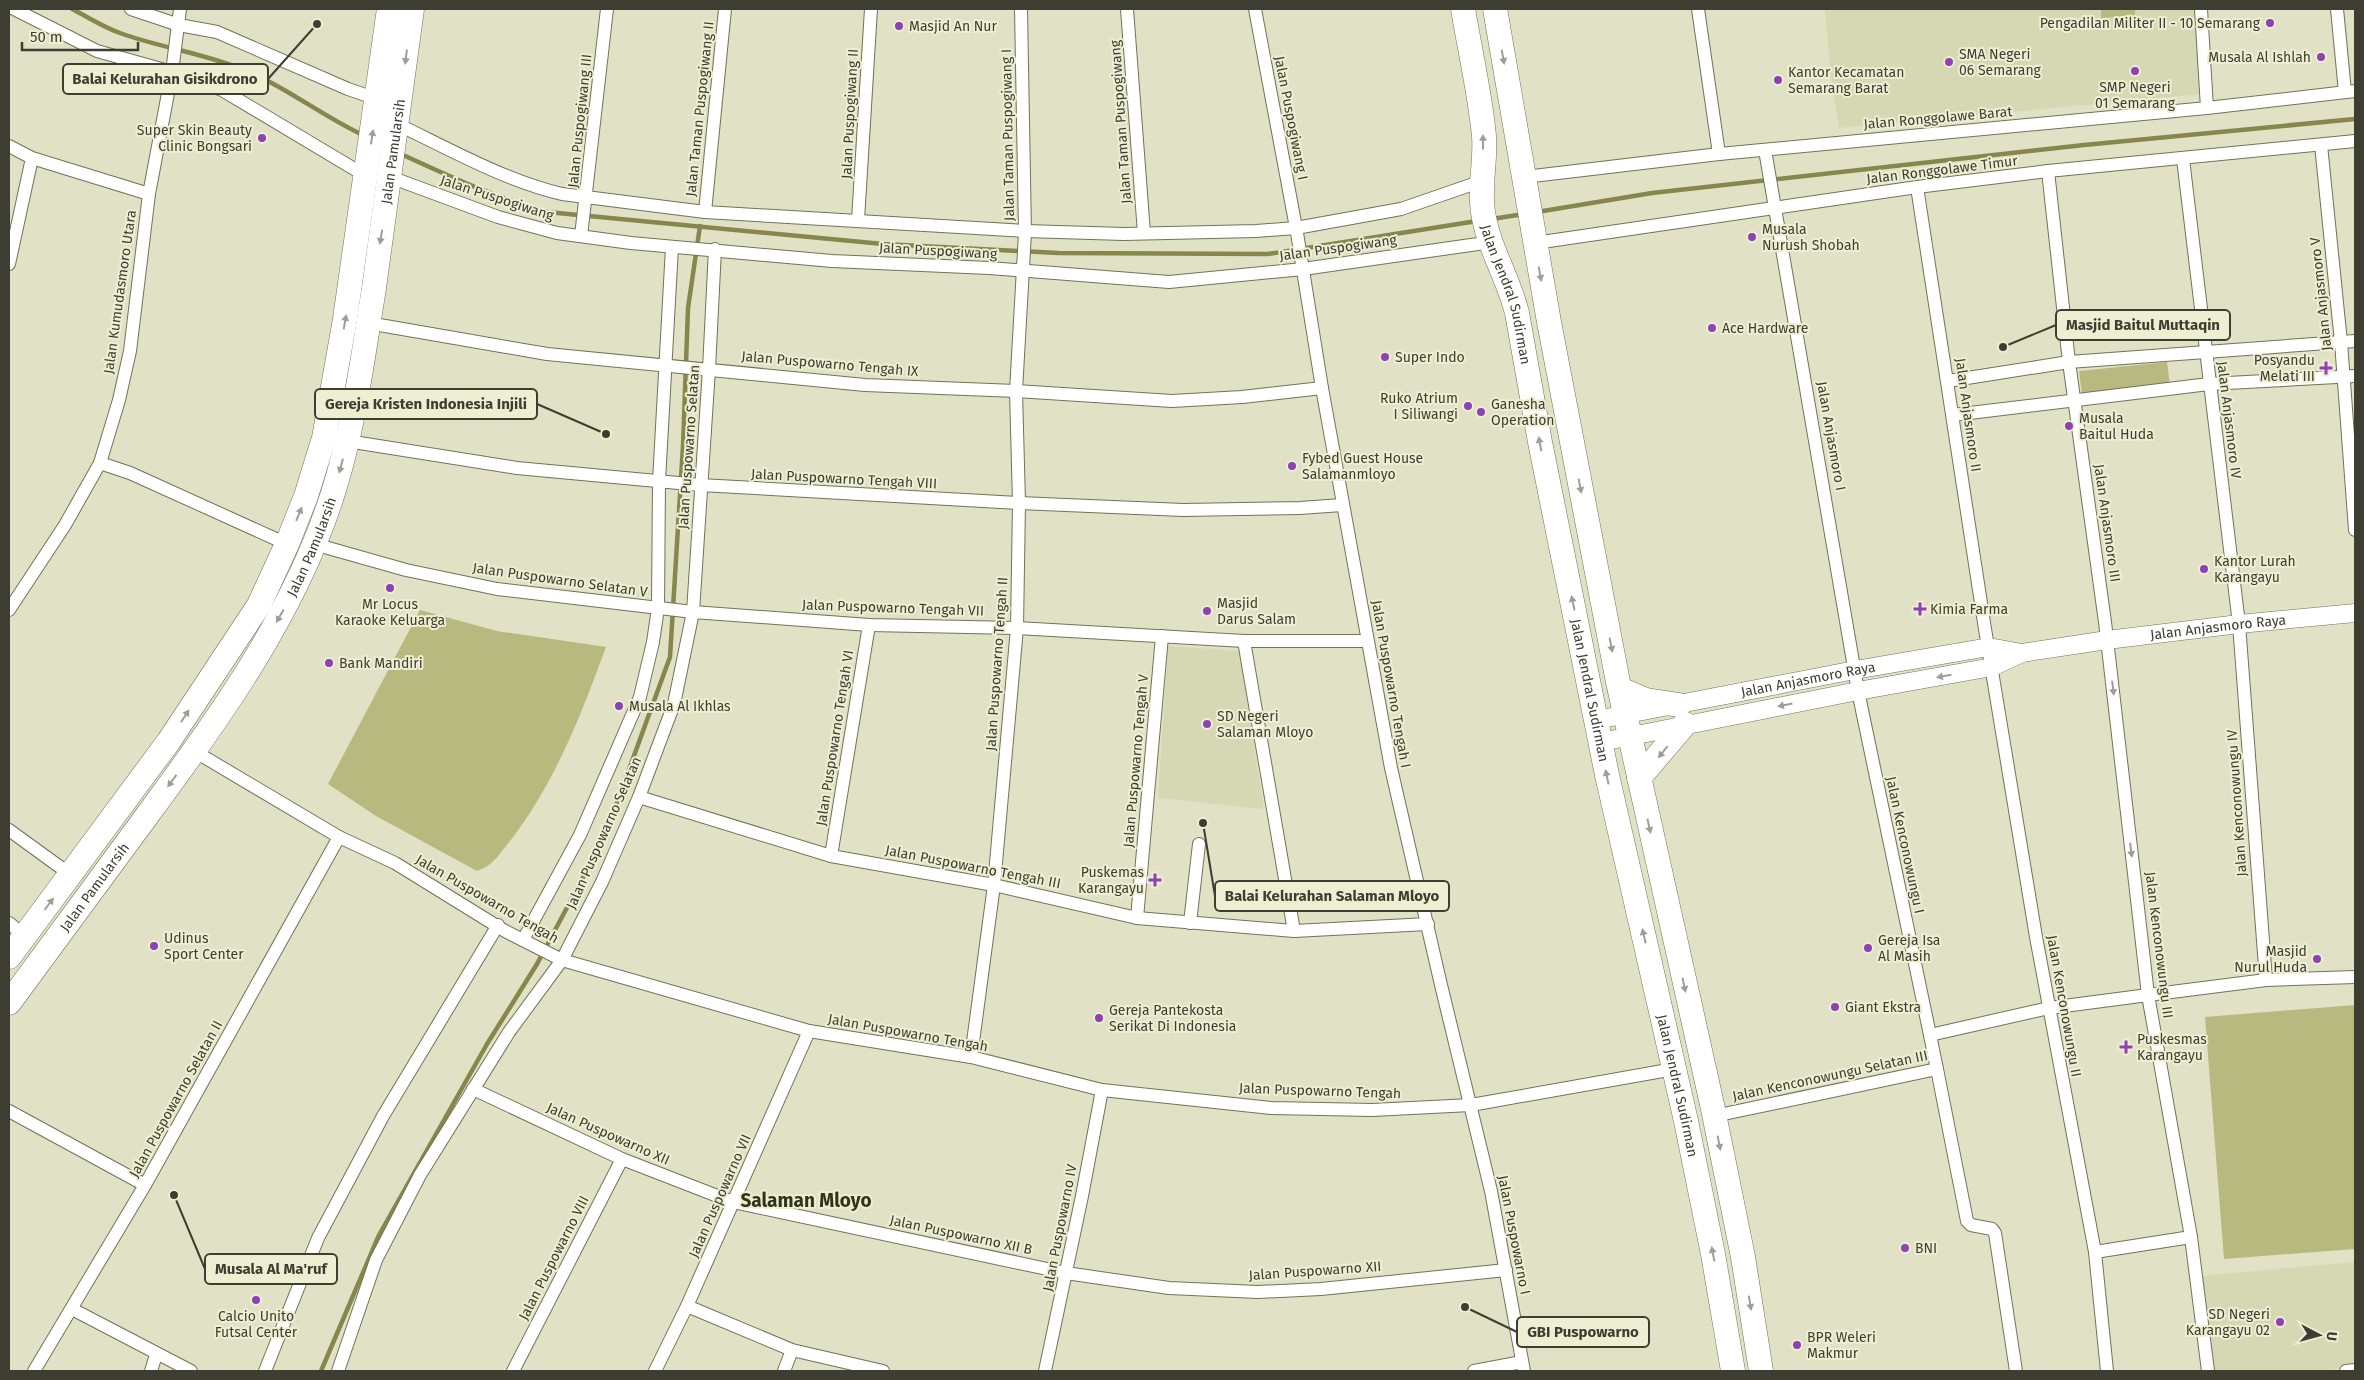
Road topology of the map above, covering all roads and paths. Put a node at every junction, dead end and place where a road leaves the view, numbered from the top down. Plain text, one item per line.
1 (14, 9) edge
2 (131, 9) edge
3 (180, 9) edge
4 (389, 9) edge
5 (412, 9) edge
6 (607, 9) edge
7 (725, 9) edge
8 (871, 9) edge
9 (1021, 9) edge
10 (1127, 9) edge
11 (1255, 9) edge
12 (1463, 9) edge
13 (1495, 9) edge
14 (1698, 9) edge
15 (2201, 9) edge
16 (2337, 9) edge
17 (178, 29) junction
18 (172, 68) junction
19 (2350, 91) edge
20 (376, 104) junction
21 (2207, 108) junction
22 (397, 126) junction
23 (2355, 141) edge
24 (2321, 145) junction
25 (9, 146) edge
26 (1720, 154) junction
27 (1766, 155) junction
28 (32, 158) junction
29 (2183, 159) junction
30 (367, 171) junction
31 (2048, 171) junction
32 (390, 174) junction
33 (1525, 181) junction
34 (1482, 186) junction
35 (1918, 187) junction
36 (149, 194) junction
37 (586, 199) junction
38 (1774, 203) junction
39 (705, 212) junction
40 (858, 220) junction
41 (1297, 230) junction
42 (581, 232) junction
43 (1025, 232) junction
44 (1144, 233) junction
45 (1533, 235) junction
46 (1490, 239) junction
47 (674, 247) junction
48 (711, 249) junction
49 (9, 261) edge
50 (1023, 266) junction
51 (1303, 266) junction
52 (368, 324) junction
53 (2355, 341) edge
54 (2341, 342) junction
55 (340, 349) junction
56 (2205, 351) junction
57 (363, 352) junction
58 (2069, 362) junction
59 (670, 367) junction
60 (706, 368) junction
61 (2349, 376) edge
62 (1948, 381) junction
63 (2209, 384) junction
64 (1322, 388) junction
65 (1016, 390) junction
66 (2075, 399) junction
67 (1953, 414) junction
68 (347, 441) junction
69 (100, 462) junction
70 (662, 481) junction
71 (698, 485) junction
72 (1019, 503) junction
73 (1342, 505) junction
74 (2355, 530) edge
75 (287, 544) junction
76 (314, 544) junction
77 (660, 608) junction
78 (9, 610) edge
79 (691, 612) junction
80 (2355, 613) edge
81 (2239, 624) junction
82 (869, 625) junction
83 (1017, 628) junction
84 (1162, 636) junction
85 (1367, 640) junction
86 (2107, 640) junction
87 (1244, 641) junction
88 (1989, 647) junction
89 (2022, 653) junction
90 (1992, 667) junction
91 (1855, 670) junction
92 (1620, 689) junction
93 (1858, 691) junction
94 (1682, 714) junction
95 (1628, 726) junction
96 (1598, 731) junction
97 (194, 751) junction
98 (1639, 778) junction
99 (639, 797) junction
100 (9, 830) edge
101 (339, 838) junction
102 (1199, 844) dead end
103 (831, 856) junction
104 (71, 875) junction
105 (994, 885) junction
106 (1137, 918) junction
107 (1190, 923) junction
108 (1428, 924) junction
109 (498, 925) junction
110 (17, 929) edge
111 (1294, 931) junction
112 (526, 941) junction
113 (9, 957) edge
114 (559, 958) junction
115 (2355, 977) edge
116 (2266, 980) junction
117 (2148, 995) junction
118 (9, 1003) edge
119 (2049, 1008) junction
120 (810, 1031) junction
121 (1930, 1035) junction
122 (971, 1057) junction
123 (1674, 1069) junction
124 (1937, 1069) junction
125 (473, 1089) junction
126 (1102, 1090) junction
127 (1471, 1105) junction
128 (9, 1111) edge
129 (1714, 1116) junction
130 (622, 1159) junction
131 (145, 1185) junction
132 (733, 1202) junction
133 (2192, 1237) junction
134 (2095, 1252) junction
135 (1506, 1270) junction
136 (1066, 1273) junction
137 (687, 1306) junction
138 (72, 1309) junction
139 (792, 1350) junction
140 (156, 1355) junction
141 (1523, 1367) edge
142 (876, 1370) edge
143 (2355, 1370) edge
144 (34, 1371) edge
145 (150, 1371) edge
146 (191, 1371) edge
147 (265, 1371) edge
148 (338, 1371) edge
149 (513, 1371) edge
150 (655, 1371) edge
151 (784, 1371) edge
152 (1046, 1371) edge
153 (1474, 1371) edge
154 (1733, 1371) edge
155 (1761, 1371) edge
156 (2016, 1371) edge
157 (2107, 1371) edge
158 (2208, 1371) edge
159 (2346, 1371) edge

1 - 18 street
2 - 17 street
3 - 17 street, Jalan Kumudasmoro Utara
4 - 20 highway, Jalan Pamularsih
5 -> 22 highway, Jalan Pamularsih
6 - 37 street, Jalan Puspogiwang III
7 - 39 street, Jalan Taman Puspogiwang II
8 - 40 street, Jalan Puspogiwang II
9 - 43 street, Jalan Taman Puspogiwang I
10 - 44 street, Jalan Taman Puspogiwang
11 - 41 street, Jalan Puspogiwang I
34 -> 12 highway, Jalan Jendral Sudirman
13 -> 33 highway, Jalan Jendral Sudirman
14 - 26 street
15 - 21 street
16 - 19 street
17 - 18 street, Jalan Kumudasmoro Utara
17 - 20 street
18 - 30 street
18 - 36 street, Jalan Kumudasmoro Utara
19 - 21 street, Jalan Ronggolawe Barat
30 -> 20 highway, Jalan Pamularsih
21 - 27 street, Jalan Ronggolawe Barat
22 - 32 highway, Jalan Pamularsih
22 - 37 street, Jalan Puspogiwang
23 - 24 street, Jalan Ronggolawe Timur
24 - 29 street, Jalan Ronggolawe Timur
24 - 54 street, Jalan Anjasmoro V
25 - 28 street
26 - 27 street, Jalan Ronggolawe Barat
26 - 33 street, Jalan Ronggolawe Barat
27 - 38 street, Jalan Anjasmoro I
28 - 36 street
28 - 49 street
29 - 31 street, Jalan Ronggolawe Timur
29 - 56 street, Jalan Anjasmoro IV
55 -> 30 highway, Jalan Pamularsih
31 - 35 street, Jalan Ronggolawe Timur
31 - 58 street, Jalan Anjasmoro III
32 - 42 street, Jalan Puspogiwang
32 -> 52 highway, Jalan Pamularsih
33 - 45 highway, Jalan Jendral Sudirman
34 - 41 street, Jalan Puspogiwang
34 - 46 highway, Jalan Jendral Sudirman
35 - 38 street, Jalan Ronggolawe Timur
35 - 62 street, Jalan Anjasmoro II
36 - 69 street, Jalan Kumudasmoro Utara
37 - 39 street, Jalan Puspogiwang
37 - 42 street, Jalan Puspogiwang III
38 - 45 street, Jalan Ronggolawe Timur
38 - 91 street, Jalan Anjasmoro I
39 - 40 street, Jalan Puspogiwang
40 - 43 street, Jalan Puspogiwang
41 - 44 street, Jalan Puspogiwang
41 - 51 street, Jalan Puspogiwang I
42 - 47 street, Jalan Puspogiwang
43 - 44 street, Jalan Puspogiwang
43 - 50 street, Jalan Taman Puspogiwang I
45 -> 92 highway, Jalan Jendral Sudirman
46 - 51 street, Jalan Puspogiwang
96 -> 46 highway, Jalan Jendral Sudirman
47 - 48 street, Jalan Puspogiwang
47 - 59 street, Jalan Puspowarno Selatan
48 - 50 street, Jalan Puspogiwang
48 - 60 street, Jalan Puspowarno Selatan
50 - 51 street, Jalan Puspogiwang
50 - 65 street, Jalan Puspowarno Tengah II
51 - 64 street, Jalan Puspowarno Tengah I
52 - 57 highway, Jalan Pamularsih
52 - 59 street, Jalan Puspowarno Tengah IX
53 - 54 street
54 - 56 street
54 - 61 street, Jalan Anjasmoro V
55 - 57 highway
75 -> 55 highway, Jalan Pamularsih
56 - 58 street
56 - 63 street, Jalan Anjasmoro IV
57 - 68 highway, Jalan Pamularsih
58 - 62 street
58 - 66 street, Jalan Anjasmoro III
59 - 60 street, Jalan Puspowarno Tengah IX
59 - 70 street, Jalan Puspowarno Selatan
60 - 65 street, Jalan Puspowarno Tengah IX
60 - 71 street, Jalan Puspowarno Selatan
61 - 63 street
61 - 74 street, Jalan Anjasmoro V
62 - 67 street, Jalan Anjasmoro II
63 - 66 street
63 - 81 street, Jalan Anjasmoro IV
64 - 65 street, Jalan Puspowarno Tengah IX
64 - 73 street, Jalan Puspowarno Tengah I
65 - 72 street, Jalan Puspowarno Tengah II
66 - 67 street
66 - 86 street, Jalan Anjasmoro III
67 - 88 street, Jalan Anjasmoro II
68 - 70 street, Jalan Puspowarno Tengah VIII
68 -> 76 highway, Jalan Pamularsih
69 - 75 street
69 - 78 street, Jalan Kumudasmoro Utara
70 - 71 street, Jalan Puspowarno Tengah VIII
70 - 77 street, Jalan Puspowarno Selatan
71 - 72 street, Jalan Puspowarno Tengah VIII
71 - 79 street, Jalan Puspowarno Selatan
72 - 73 street, Jalan Puspowarno Tengah VIII
72 - 83 street, Jalan Puspowarno Tengah II
73 - 85 street, Jalan Puspowarno Tengah I
104 -> 75 highway, Jalan Pamularsih
76 - 77 street, Jalan Puspowarno Selatan V
76 -> 97 highway, Jalan Pamularsih
77 - 79 street, Jalan Puspowarno Tengah VII
77 - 112 street, Jalan Puspowarno Selatan
79 - 82 street, Jalan Puspowarno Tengah VII
79 - 99 street, Jalan Puspowarno Selatan
80 - 81 street, Jalan Anjasmoro Raya
81 - 86 street, Jalan Anjasmoro Raya
81 - 116 street, Jalan Kenconowungu IV
82 - 83 street, Jalan Puspowarno Tengah VII
82 - 103 street, Jalan Puspowarno Tengah VI
83 - 84 street, Jalan Puspowarno Tengah VII
83 - 105 street, Jalan Puspowarno Tengah II
84 - 87 street, Jalan Puspowarno Tengah VII
84 - 106 street, Jalan Puspowarno Tengah V
85 - 87 street, Jalan Puspowarno Tengah VII
85 - 108 street, Jalan Puspowarno Tengah I
86 - 89 street, Jalan Anjasmoro Raya
86 -> 117 street, Jalan Kenconowungu III
87 - 111 street
88 - 89 street, Jalan Anjasmoro Raya
88 - 90 street, Jalan Kenconowungu II
88 - 91 street, Jalan Anjasmoro Raya
89 - 90 street, Jalan Anjasmoro Raya
90 -> 93 street, Jalan Anjasmoro Raya
90 - 119 street, Jalan Kenconowungu II
91 - 93 street, Jalan Anjasmoro I
91 - 94 street, Jalan Anjasmoro Raya
92 - 94 highway
92 - 95 highway, Jalan Jendral Sudirman
93 -> 94 street, Jalan Anjasmoro Raya
93 - 121 street, Jalan Kenconowungu I
94 - 95 street, Jalan Anjasmoro Raya
94 -> 98 highway
95 - 96 street, Jalan Anjasmoro Raya
95 - 98 highway, Jalan Jendral Sudirman
123 -> 96 highway, Jalan Jendral Sudirman
97 - 101 street, Jalan Puspowarno Tengah
97 -> 118 highway, Jalan Pamularsih
98 -> 129 highway, Jalan Jendral Sudirman
99 - 103 street, Jalan Puspowarno Tengah III
99 - 114 street, Jalan Puspowarno Selatan
100 - 104 street
101 - 109 street, Jalan Puspowarno Tengah
101 - 131 street, Jalan Puspowarno Selatan II
102 - 107 street
103 - 105 street, Jalan Puspowarno Tengah III
110 -> 104 highway, Jalan Pamularsih
105 - 106 street, Jalan Puspowarno Tengah III
105 - 122 street, Jalan Puspowarno Tengah II
106 - 107 street, Jalan Puspowarno Tengah III
107 - 111 street, Jalan Puspowarno Tengah III
108 - 111 street, Jalan Puspowarno Tengah III
108 - 127 street, Jalan Puspowarno Tengah I
109 - 112 street, Jalan Puspowarno Tengah
109 - 147 street
110 - 113 highway, Jalan Pamularsih
112 - 114 street, Jalan Puspowarno Tengah
114 - 120 street, Jalan Puspowarno Tengah
114 - 125 street, Jalan Puspowarno Selatan
115 - 116 street, Jalan Kenconowungu Selatan III
116 - 117 street, Jalan Kenconowungu Selatan III
117 - 119 street, Jalan Kenconowungu Selatan III
117 - 133 street, Jalan Kenconowungu III
119 - 121 street, Jalan Kenconowungu Selatan III
119 - 134 street, Jalan Kenconowungu II
120 - 122 street, Jalan Puspowarno Tengah
120 - 132 street, Jalan Puspowarno VII
121 - 124 street, Jalan Kenconowungu Selatan III
122 - 126 street, Jalan Puspowarno Tengah
123 - 127 street, Jalan Puspowarno Tengah
154 -> 123 highway, Jalan Jendral Sudirman
124 - 129 street, Jalan Kenconowungu Selatan III
124 - 156 street
125 - 130 street, Jalan Puspowarno XII
125 - 148 street, Jalan Puspowarno Selatan
126 - 127 street, Jalan Puspowarno Tengah
126 - 136 street, Jalan Puspowarno IV
127 - 135 street, Jalan Puspowarno I
128 - 131 street
129 -> 155 highway, Jalan Jendral Sudirman
130 - 132 street, Jalan Puspowarno XII
130 - 149 street, Jalan Puspowarno VIII
131 - 138 street, Jalan Puspowarno Selatan II
132 - 136 street, Jalan Puspowarno XII B
132 - 137 street, Jalan Puspowarno VII
133 - 134 street
133 - 158 street, Jalan Kenconowungu III
134 - 157 street, Jalan Kenconowungu II
135 - 136 street, Jalan Puspowarno XII
135 - 141 street, Jalan Puspowarno I
136 - 152 street, Jalan Puspowarno IV
137 - 139 street
137 - 150 street, Jalan Puspowarno VII
138 - 140 street
138 - 144 street, Jalan Puspowarno Selatan II
139 - 142 street
139 - 151 street
140 - 145 street
140 - 146 street
141 - 153 street
143 - 159 street

